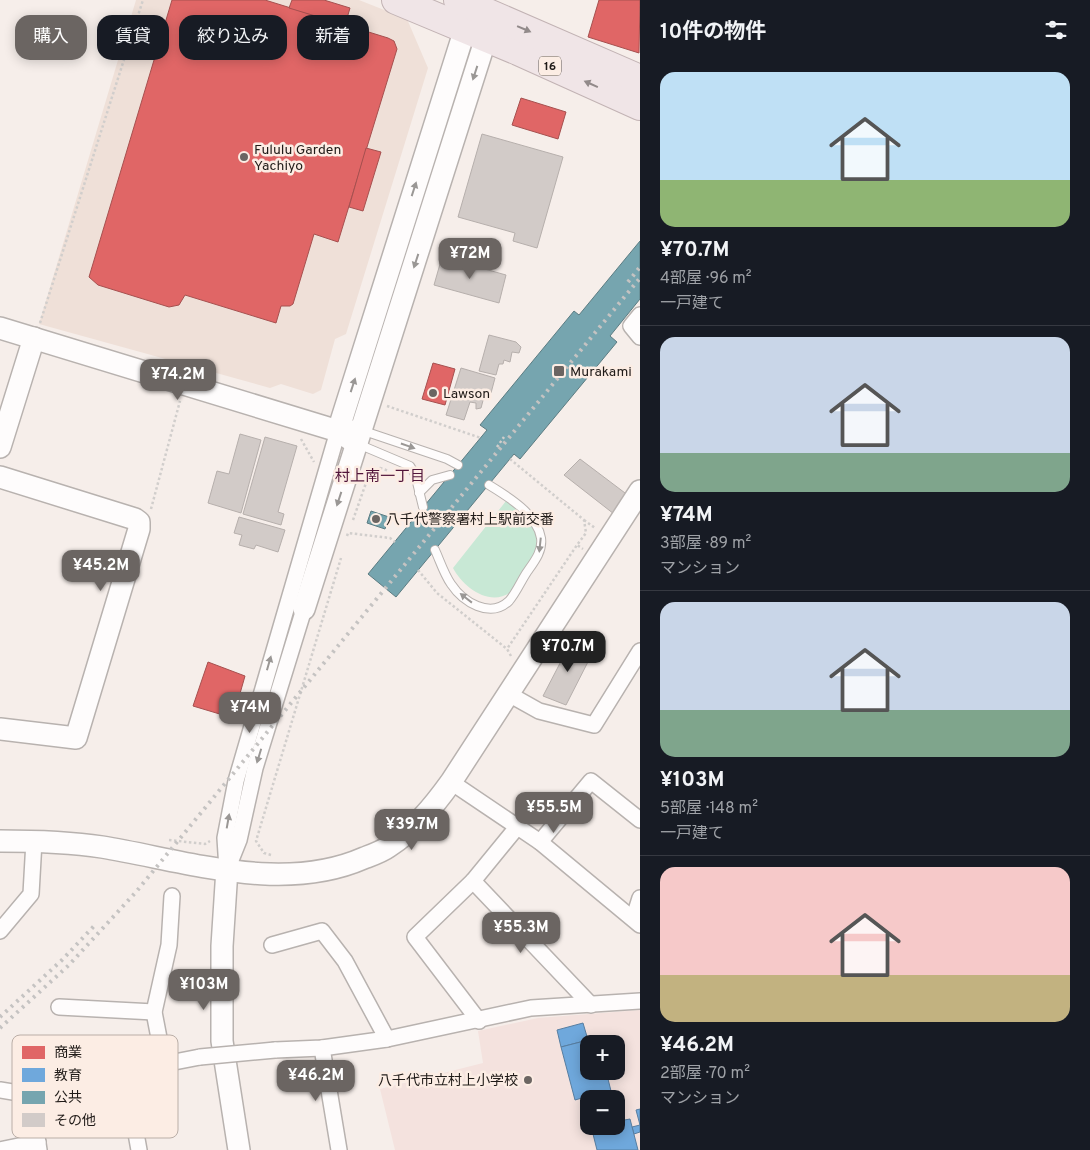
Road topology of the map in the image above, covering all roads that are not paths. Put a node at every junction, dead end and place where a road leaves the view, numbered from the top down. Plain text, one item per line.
1 (396, 0) edge
2 (474, 15) edge
3 (640, 79) edge
4 (640, 106) edge
5 (640, 315) edge
6 (0, 328) edge
7 (640, 337) edge
8 (34, 338) junction
9 (338, 432) junction
10 (360, 437) junction
11 (0, 448) edge
12 (458, 465) dead end
13 (450, 475) dead end
14 (0, 477) edge
15 (489, 485) dead end
16 (640, 491) edge
17 (419, 493) junction
18 (424, 507) dead end
19 (435, 550) dead end
20 (304, 609) joint
21 (640, 651) edge
22 (507, 693) junction
23 (0, 728) edge
24 (451, 782) junction
25 (640, 820) edge
26 (518, 826) junction
27 (0, 841) edge
28 (34, 841) junction
29 (540, 842) junction
30 (227, 869) junction
31 (473, 881) junction
32 (172, 896) dead end
33 (640, 898) edge
34 (637, 921) edge
35 (0, 931) edge
36 (272, 945) dead end
37 (640, 1001) edge
38 (591, 1006) junction
39 (59, 1007) dead end
40 (154, 1012) junction
41 (479, 1021) junction
42 (158, 1035) edge
43 (387, 1040) junction
44 (322, 1048) junction
45 (178, 1062) edge
46 (38, 1146) edge
47 (0, 1150) edge
48 (240, 1150) edge
49 (339, 1150) edge

1 - 2 highway, 16
2 -> 3 highway, 16
4 -> 2 highway, 16
9 -> 2 street
2 -> 10 street
5 - 7 street
6 - 8 street
8 - 9 street
8 - 11 street
9 - 10 street
30 -> 9 street
10 -> 12 lane
10 - 17 lane
10 -> 20 street
13 - 17 lane
14 - 23 street
15 -> 19 lane
16 - 22 street
17 - 18 lane
20 -> 30 street
21 - 22 street
22 - 24 street
24 - 26 street
24 - 30 street
25 - 29 street
26 - 29 street
26 - 31 street
27 - 28 street
28 - 30 street
28 - 35 street
29 - 34 street
30 - 48 street
31 - 38 street
31 - 41 street
32 - 40 street
33 - 34 street
36 - 43 street
37 - 38 street
38 - 41 street
39 - 40 street
40 - 42 street
41 - 43 street
43 - 44 street
44 - 45 street, bridge
44 - 49 street
46 - 47 street

